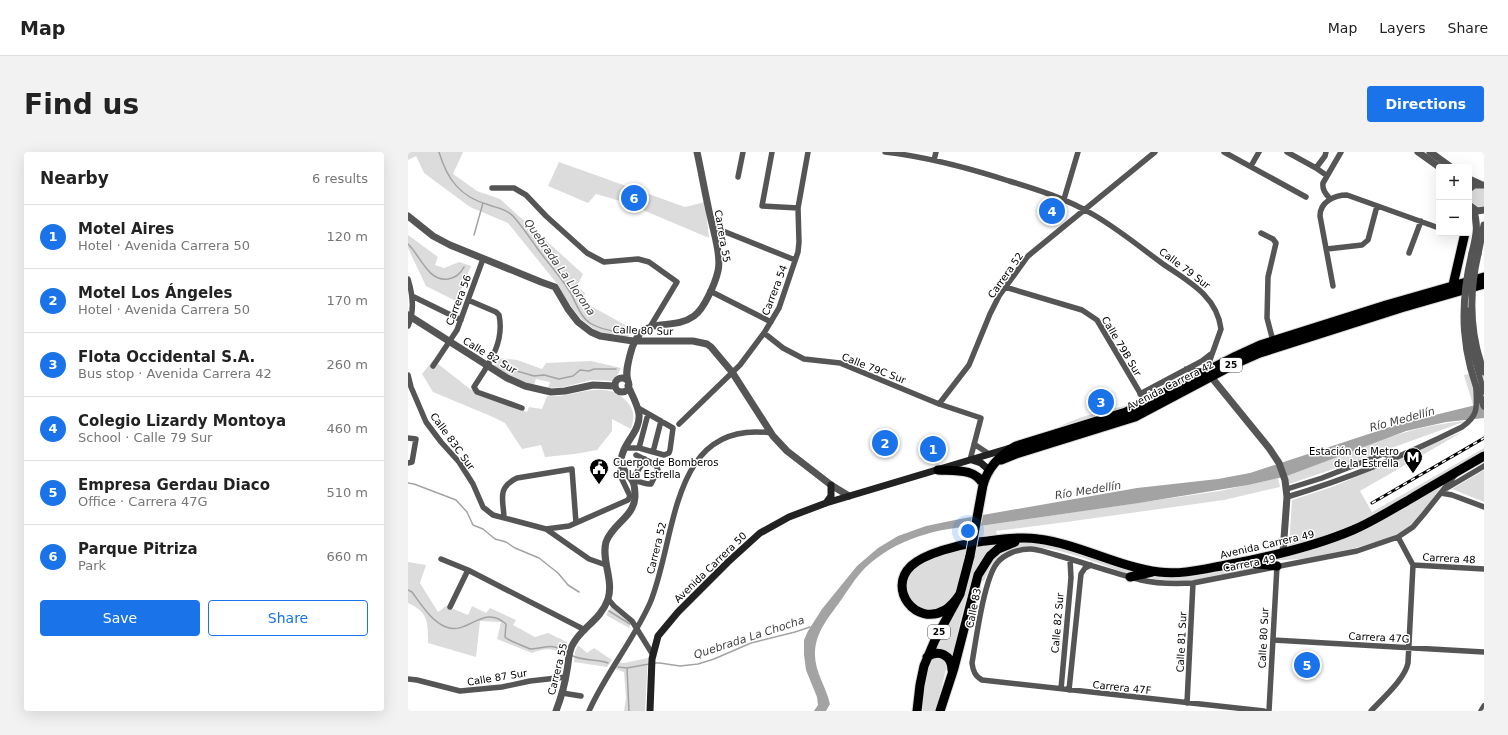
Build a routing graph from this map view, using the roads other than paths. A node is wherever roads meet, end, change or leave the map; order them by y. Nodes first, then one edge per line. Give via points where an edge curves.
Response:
1 (697, 152) edge
2 (743, 152) edge
3 (772, 152) edge
4 (808, 152) edge
5 (885, 152) edge
6 (936, 152) edge
7 (1078, 152) edge
8 (1155, 152) edge
9 (1224, 152) edge
10 (1259, 152) edge
11 (1287, 152) edge
12 (1326, 152) edge
13 (1341, 152) edge
14 (1418, 152) edge
15 (1430, 152) edge
16 (934, 160) junction
17 (1447, 164) edge
18 (1436, 165) edge
19 (1251, 166) junction
20 (1316, 168) junction
21 (1326, 175) junction
22 (738, 177) dead end
23 (1472, 180) edge
24 (1483, 184) edge
25 (1472, 187) edge
26 (492, 188) dead end
27 (1306, 197) dead end
28 (1064, 199) junction
29 (1330, 199) junction
30 (1377, 206) junction
31 (798, 208) junction
32 (1472, 208) edge
33 (1472, 209) edge
34 (1085, 210) junction
35 (1484, 210) edge
36 (408, 216) edge
37 (1421, 221) junction
38 (1484, 225) edge
39 (713, 227) junction
40 (1436, 227) edge
41 (1262, 233) dead end
42 (1464, 236) edge
43 (1327, 249) junction
44 (1409, 253) dead end
45 (1475, 253) junction
46 (483, 259) junction
47 (795, 260) junction
48 (1483, 278) edge
49 (408, 279) edge
50 (1333, 286) dead end
51 (1453, 286) junction
52 (1005, 287) junction
53 (1468, 289) junction
54 (710, 291) junction
55 (412, 296) junction
56 (468, 300) junction
57 (410, 317) edge
58 (461, 320) junction
59 (771, 322) junction
60 (408, 326) edge
61 (650, 327) junction
62 (764, 333) junction
63 (633, 341) junction
64 (1273, 341) junction
65 (449, 342) junction
66 (1212, 352) junction
67 (433, 366) dead end
68 (488, 366) junction
69 (1186, 369) junction
70 (626, 370) junction
71 (732, 372) junction
72 (1484, 372) edge
73 (1209, 374) junction
74 (408, 375) edge
75 (617, 382) junction
76 (628, 384) junction
77 (1475, 384) junction
78 (410, 385) edge
79 (1181, 388) junction
80 (621, 391) junction
81 (1484, 392) edge
82 (1143, 398) junction
83 (634, 400) junction
84 (939, 404) junction
85 (1484, 406) edge
86 (522, 408) dead end
87 (638, 408) junction
88 (648, 414) junction
89 (661, 422) junction
90 (679, 424) dead end
91 (771, 433) junction
92 (408, 438) edge
93 (974, 444) junction
94 (1016, 446) junction
95 (625, 448) junction
96 (639, 448) junction
97 (653, 452) junction
98 (990, 454) junction
99 (636, 455) dead end
100 (1484, 456) edge
101 (645, 459) junction
102 (1390, 459) junction
103 (970, 460) junction
104 (410, 462) edge
105 (622, 466) junction
106 (1484, 466) edge
107 (938, 470) junction
108 (989, 470) junction
109 (1458, 471) junction
110 (632, 481) junction
111 (1303, 484) junction
112 (831, 485) junction
113 (983, 485) junction
114 (1287, 489) junction
115 (1305, 492) junction
116 (1441, 493) junction
117 (849, 496) junction
118 (1287, 497) junction
119 (826, 503) junction
120 (1484, 507) edge
121 (504, 517) junction
122 (576, 523) junction
123 (546, 529) junction
124 (1398, 537) junction
125 (1038, 539) junction
126 (1015, 552) joint
127 (1283, 552) junction
128 (440, 559) dead end
129 (1070, 559) junction
130 (1242, 562) junction
131 (606, 565) junction
132 (1091, 565) junction
133 (1413, 565) junction
134 (1277, 566) junction
135 (1484, 569) edge
136 (468, 570) junction
137 (1153, 572) junction
138 (1130, 577) junction
139 (1193, 583) junction
140 (960, 594) junction
141 (608, 599) junction
142 (450, 607) dead end
143 (637, 629) junction
144 (585, 630) junction
145 (1273, 640) junction
146 (1409, 647) junction
147 (1484, 652) edge
148 (653, 657) junction
149 (927, 657) junction
150 (952, 674) junction
151 (566, 677) junction
152 (979, 678) joint
153 (408, 679) edge
154 (1061, 689) junction
155 (1069, 690) junction
156 (562, 693) junction
157 (581, 696) dead end
158 (1187, 703) junction
159 (1484, 706) edge
160 (556, 711) edge
161 (589, 711) edge
162 (650, 711) edge
163 (917, 711) edge
164 (940, 711) edge
165 (1267, 711) edge
166 (1371, 711) edge
167 (1481, 711) edge

1 - 39 street, Carrera 55
2 - 22 street
3 - 31 street via 762,206
4 - 31 street, Carrera 54
5 - 16 street, Calle 79 Sur
6 - 16 street
7 - 28 street
8 - 34 street, Carrera 52
9 - 19 street
10 - 19 street
11 - 20 street
12 - 20 street
13 - 21 street
14 - 18 street
15 - 17 street
16 - 28 street, Calle 79 Sur via 965,167
19 - 27 street
20 - 21 street
21 - 29 street via 1322,187
23 - 24 street
24 - 25 street
26 - 61 street via 514,188 526,195 587,253 604,262 638,259 649,262 677,282
28 - 34 street, Calle 79 Sur
29 - 30 street via 1347,195
29 - 43 street via 1320,210
30 - 37 street
30 - 43 street via 1366,243
31 - 47 street, Carrera 54 via 799,242
32 - 35 street
33 - 45 street via 1478,227
34 - 52 street, Carrera 52 via 1037,247
34 - 66 street, Calle 79 Sur via 1194,285 1209,299 1216,310 1221,329
36 - 46 street, Calle 80 Sur via 433,236
37 - 40 street
37 - 44 street
38 - 45 street
39 - 47 street
39 - 54 street, Carrera 55 via 719,264
41 - 64 street via 1276,243 1268,277 1267,318
42 - 51 highway
43 - 50 street
45 - 72 street, bridge via 1472,318 1478,356
45 - 77 street, bridge via 1465,287 1464,317 1465,346
46 - 56 street, Carrera 56
46 - 63 street, Calle 80 Sur via 555,287 572,316 591,332 608,338
47 - 59 street, Carrera 54 via 779,308
48 - 51 highway, Avenida Carrera 42 / 25
48 - 53 highway, Avenida Carrera 42 / 25
49 - 55 street
51 - 64 highway, Avenida Carrera 42 / 25
52 - 82 street, Calle 79B Sur via 1082,310 1097,320
52 - 84 street, Carrera 52 via 990,314 969,364
53 - 73 highway, Avenida Carrera 42 / 25 via 1270,349
53 - 81 street via 1469,337
54 - 59 street
54 - 61 street, Carrera 55 via 702,308 693,317
55 - 57 street
55 - 58 street
56 - 58 street, Carrera 56
56 - 68 street via 499,315 497,348
57 - 60 street
57 - 65 street, Calle 82 Sur
58 - 65 street, Carrera 56
59 - 62 street, Carrera 54
61 - 63 street, Carrera 55
62 - 71 street, Carrera 54
62 - 84 street, Calle 79C Sur via 783,348 804,359 840,362
63 - 70 street
63 - 71 street, Calle 80 Sur via 699,342 711,347
64 - 73 highway, Avenida Carrera 42 / 25 via 1249,350
65 - 67 street, Carrera 56
65 - 68 street, Calle 82 Sur
66 - 69 street via 1205,359
66 - 73 street, Calle 79 Sur
68 - 75 street, Calle 82 Sur via 513,381 550,392
68 - 86 street via 474,387 477,392
69 - 73 street
69 - 82 street
70 - 75 street
70 - 76 street
71 - 90 street, Carrera 54
71 - 91 street, Calle 80 Sur
73 - 79 highway, Avenida Carrera 42 / 25
73 - 114 street via 1274,455
74 - 78 street, Calle 83C Sur
75 - 76 street via 624,378
75 - 80 street via 617,390
76 - 80 street via 626,390
76 - 83 street
77 - 85 street, bridge
77 - 102 street, bridge via 1477,408 1472,420 1462,427
78 - 121 street, Calle 83C Sur via 426,422 459,462 483,507 493,515
79 - 82 highway, Avenida Carrera 42 / 25 via 1154,398
79 - 82 highway via 1160,389
79 - 108 highway, Avenida Carrera 42 / 25 via 1134,417 1016,454
80 - 83 street
82 - 94 highway, Avenida Carrera 42 / 25 via 1117,416
83 - 87 street
84 - 93 street, Calle 79C Sur via 981,418
87 - 88 street
87 - 95 street via 638,424
88 - 89 street
88 - 96 street
89 - 97 street
89 - 97 street via 673,428 670,450 664,455
91 - 112 street, Calle 80 Sur via 787,451 811,467
91 - 143 street, Carrera 52 via 752,431 726,438 711,445 694,464 676,505 653,595
92 - 104 street via 416,439
93 - 98 street
93 - 103 street
94 - 98 main road, Avenida Carrera 50
94 - 108 highway, Avenida Carrera 42 / 25 via 1002,455
95 - 96 street
95 - 105 street
96 - 97 street
98 - 103 main road, Avenida Carrera 50
99 - 101 street
100 - 109 highway, Avenida Carrera 49 / 25
101 - 110 street
101 - 110 street via 658,468 654,481 651,484
102 - 111 street via 1388,455 1383,454
102 - 115 street
103 - 107 main road, Avenida Carrera 50
103 - 108 main road via 981,463
105 - 110 street
105 - 122 street via 619,472 629,499
106 - 116 street
107 - 113 highway via 970,473 979,478
107 - 117 main road, Avenida Carrera 50
108 - 113 highway, 25
109 - 116 street, Carrera 49
109 - 127 highway, Avenida Carrera 49 / 25 via 1376,519 1325,541
110 - 131 street, Carrera 55 via 634,505 608,536 605,547
111 - 114 street
111 - 115 street
112 - 117 street, Calle 80 Sur
112 - 119 main road via 831,496
113 - 140 highway, 25, bridge
114 - 118 street
115 - 118 street
116 - 120 street
116 - 124 street, Carrera 49 via 1413,527
117 - 119 main road, Avenida Carrera 50
118 - 127 street
119 - 148 main road, Avenida Carrera 50 via 774,524 738,552 662,631 656,641
121 - 122 street via 504,486 517,478 572,469
121 - 123 street, Calle 83C Sur
122 - 123 street
123 - 131 street, Calle 83C Sur via 589,559
124 - 133 street
124 - 134 street, Carrera 49 via 1357,551
125 - 137 highway, Avenida Carrera 49 / 25
125 - 140 highway via 978,542 945,550 916,562 903,580 907,602 922,614 946,610
125 - 150 highway, 25 via 1019,540 998,549 980,569
126 - 129 street, Carrera 49 via 1029,549
126 - 152 street, Calle 83 via 996,563 989,578 972,663
127 - 130 highway, Avenida Carrera 49 / 25
128 - 136 street
129 - 132 street, Carrera 49
129 - 154 street, Calle 82 Sur via 1071,578
130 - 134 highway
130 - 137 highway, Avenida Carrera 49 / 25 via 1179,573
131 - 141 street, Carrera 55
132 - 138 street, Carrera 49
132 - 155 street, Calle 82 Sur via 1081,574
133 - 135 street, Carrera 48
133 - 146 street
134 - 139 street, Carrera 49
134 - 145 street, Calle 80 Sur
136 - 142 street
136 - 144 street
137 - 138 highway
138 - 139 street, Carrera 49 via 1162,584
139 - 158 street, Calle 81 Sur
140 - 149 highway, 25
141 - 143 street
141 - 144 street, Carrera 55 via 599,616
143 - 148 street
143 - 161 street, Carrera 52
144 - 151 street, Carrera 55 via 575,640 571,649
145 - 146 street, Carrera 47G
145 - 165 street, Calle 80 Sur
146 - 147 street, Carrera 47G
146 - 166 street via 1405,673
148 - 162 main road, Avenida Carrera 50
149 - 150 highway via 936,653 946,656 952,664
149 - 163 highway, 25
150 - 164 highway, 25
151 - 153 street, Calle 87 Sur via 460,691
151 - 156 street, Carrera 55
152 - 154 street, Carrera 47F via 986,681
154 - 155 street, Carrera 47F
155 - 158 street, Carrera 47F
156 - 157 street
156 - 160 street, Carrera 55
158 - 165 street, Carrera 47F
159 - 167 street

